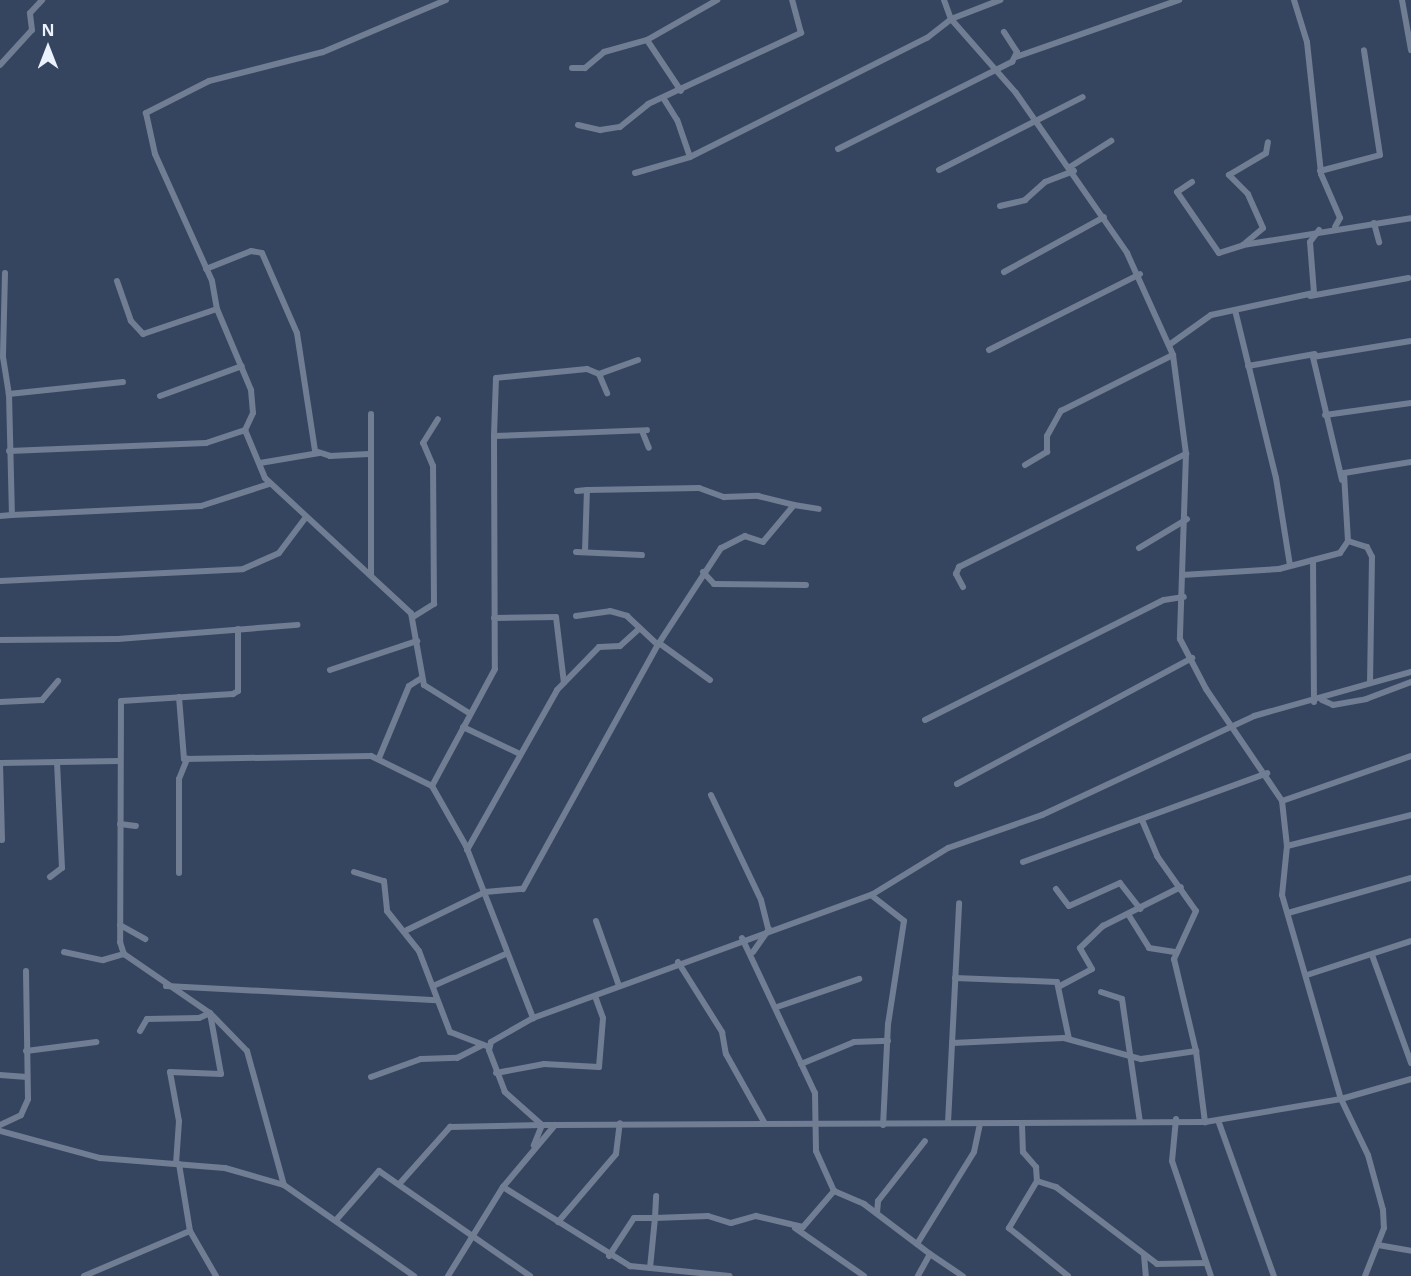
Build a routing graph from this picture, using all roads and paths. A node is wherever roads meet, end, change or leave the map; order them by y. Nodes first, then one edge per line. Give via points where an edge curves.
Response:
1 (42, 0) edge
2 (446, 0) edge
3 (717, 0) edge
4 (792, 0) edge
5 (944, 0) edge
6 (1000, 0) edge
7 (1179, 0) edge
8 (1294, 0) edge
9 (1402, 0) edge
10 (951, 19) junction
11 (1004, 32) dead end
12 (647, 40) junction
13 (1364, 50) dead end
14 (1411, 50) edge
15 (1016, 57) junction
16 (0, 64) edge
17 (572, 68) dead end
18 (992, 71) junction
19 (681, 91) junction
20 (1083, 97) dead end
21 (663, 98) junction
22 (1034, 119) junction
23 (578, 125) dead end
24 (1111, 141) dead end
25 (1268, 142) dead end
26 (838, 149) dead end
27 (690, 157) junction
28 (1072, 169) junction
29 (939, 170) dead end
30 (1320, 171) junction
31 (635, 173) dead end
32 (1192, 182) dead end
33 (1000, 206) dead end
34 (1104, 217) junction
35 (1411, 218) edge
36 (1374, 223) junction
37 (1335, 227) junction
38 (1319, 230) junction
39 (1379, 242) dead end
40 (1243, 245) junction
41 (207, 269) junction
42 (1004, 272) dead end
43 (5, 273) dead end
44 (1140, 274) junction
45 (1408, 278) dead end
46 (117, 282) dead end
47 (1310, 296) junction
48 (217, 309) junction
49 (1235, 310) junction
50 (1411, 341) edge
51 (1169, 345) junction
52 (989, 350) dead end
53 (1316, 354) junction
54 (1173, 355) junction
55 (638, 360) dead end
56 (242, 366) junction
57 (1248, 366) junction
58 (599, 374) junction
59 (123, 382) dead end
60 (607, 393) dead end
61 (9, 394) junction
62 (160, 396) dead end
63 (1411, 403) edge
64 (371, 414) dead end
65 (1325, 415) junction
66 (438, 419) dead end
67 (245, 430) junction
68 (494, 436) junction
69 (649, 448) dead end
70 (9, 451) junction
71 (319, 453) junction
72 (369, 454) junction
73 (1186, 454) junction
74 (1411, 462) edge
75 (260, 463) junction
76 (1024, 465) dead end
77 (1343, 483) junction
78 (269, 484) junction
79 (587, 490) junction
80 (577, 491) dead end
81 (794, 505) junction
82 (819, 509) dead end
83 (12, 515) junction
84 (0, 516) edge
85 (306, 517) junction
86 (1187, 519) junction
87 (1348, 541) junction
88 (1139, 548) dead end
89 (576, 552) dead end
90 (585, 552) junction
91 (642, 555) dead end
92 (1312, 560) junction
93 (1290, 565) junction
94 (703, 572) junction
95 (371, 575) junction
96 (1182, 575) junction
97 (0, 581) edge
98 (806, 585) dead end
99 (963, 587) dead end
100 (1184, 597) junction
101 (576, 616) dead end
102 (413, 617) junction
103 (494, 618) junction
104 (297, 625) dead end
105 (238, 629) junction
106 (639, 629) junction
107 (0, 640) edge
108 (417, 641) junction
109 (658, 644) junction
110 (1192, 658) junction
111 (330, 670) dead end
112 (1411, 672) edge
113 (422, 678) junction
114 (710, 680) dead end
115 (1373, 680) junction
116 (58, 681) dead end
117 (1411, 682) edge
118 (564, 683) junction
119 (179, 697) junction
120 (1322, 700) junction
121 (0, 702) edge
122 (1314, 702) junction
123 (469, 713) junction
124 (925, 720) dead end
125 (1235, 726) junction
126 (463, 727) junction
127 (520, 754) junction
128 (1411, 756) edge
129 (379, 758) junction
130 (187, 759) junction
131 (119, 761) junction
132 (0, 763) edge
133 (57, 763) junction
134 (1267, 773) junction
135 (957, 784) dead end
136 (432, 786) junction
137 (711, 795) dead end
138 (1282, 801) junction
139 (1411, 816) edge
140 (1142, 820) junction
141 (120, 824) junction
142 (136, 826) dead end
143 (2, 840) dead end
144 (1287, 846) junction
145 (467, 850) junction
146 (1023, 862) dead end
147 (354, 872) dead end
148 (180, 873) dead end
149 (51, 877) dead end
150 (1411, 878) edge
151 (1181, 887) junction
152 (1056, 889) dead end
153 (485, 892) junction
154 (871, 894) junction
155 (959, 903) dead end
156 (1140, 909) junction
157 (1288, 913) junction
158 (1128, 914) junction
159 (596, 921) dead end
160 (120, 925) junction
161 (769, 928) junction
162 (407, 930) junction
163 (742, 938) junction
164 (145, 939) dead end
165 (1411, 941) edge
166 (64, 952) dead end
167 (753, 952) junction
168 (1175, 952) junction
169 (124, 954) junction
170 (506, 954) junction
171 (1372, 955) junction
172 (678, 962) junction
173 (26, 972) dead end
174 (1307, 975) junction
175 (955, 978) junction
176 (859, 979) dead end
177 (166, 986) junction
178 (433, 986) junction
179 (619, 986) junction
180 (1060, 986) junction
181 (1101, 992) dead end
182 (595, 996) junction
183 (437, 1000) junction
184 (777, 1008) junction
185 (210, 1013) junction
186 (533, 1018) junction
187 (140, 1031) dead end
188 (1069, 1039) junction
189 (888, 1041) junction
190 (96, 1042) dead end
191 (952, 1043) junction
192 (486, 1046) junction
193 (26, 1051) junction
194 (1196, 1051) junction
195 (1129, 1055) junction
196 (1411, 1063) edge
197 (801, 1064) junction
198 (496, 1073) junction
199 (0, 1075) edge
200 (27, 1077) junction
201 (371, 1077) dead end
202 (1411, 1078) edge
203 (1341, 1099) junction
204 (1176, 1119) junction
205 (1218, 1120) junction
206 (764, 1122) junction
207 (1140, 1122) junction
208 (1205, 1122) junction
209 (620, 1123) junction
210 (948, 1123) junction
211 (980, 1124) junction
212 (0, 1125) edge
213 (542, 1125) junction
214 (555, 1125) junction
215 (819, 1125) junction
216 (883, 1125) junction
217 (1022, 1125) junction
218 (0, 1131) edge
219 (925, 1141) dead end
220 (532, 1149) junction
221 (178, 1164) junction
222 (1037, 1181) junction
223 (401, 1182) junction
224 (284, 1185) junction
225 (503, 1187) junction
226 (834, 1191) junction
227 (656, 1196) dead end
228 (878, 1201) junction
229 (864, 1204) junction
230 (877, 1213) junction
231 (654, 1218) junction
232 (338, 1219) junction
233 (558, 1222) junction
234 (795, 1228) junction
235 (190, 1231) junction
236 (474, 1235) junction
237 (917, 1244) junction
238 (1378, 1245) junction
239 (1411, 1251) edge
240 (930, 1254) junction
241 (1144, 1255) junction
242 (609, 1256) junction
243 (1206, 1263) junction
244 (1157, 1264) junction
245 (650, 1268) junction
246 (1146, 1274) edge
247 (674, 1275) edge
248 (84, 1276) edge
249 (216, 1276) edge
250 (414, 1276) edge
251 (448, 1276) edge
252 (530, 1276) edge
253 (730, 1276) edge
254 (864, 1276) edge
255 (918, 1276) edge
256 (963, 1276) edge
257 (1068, 1276) edge
258 (1211, 1276) edge
259 (1274, 1276) edge
260 (1365, 1276) edge

1 - 16 street via 30,13 32,30
2 - 41 street via 323,52 209,81 146,113 155,154
3 - 12 street
4 - 19 street via 801,33
5 - 10 street
6 - 10 street
7 - 15 street
8 - 30 street via 1307,42
9 - 14 street
10 - 18 street
10 - 27 street via 927,38
11 - 15 street
12 - 17 street via 604,52 585,68
12 - 19 street
13 - 30 street via 1380,155
15 - 18 street
18 - 22 street
18 - 26 street
19 - 21 street
20 - 22 street
21 - 23 street via 620,127 600,130
21 - 27 street via 677,120
22 - 28 street
22 - 29 street
24 - 28 street
25 - 40 street via 1266,153 1229,175 1248,194 1263,228
27 - 31 street
28 - 33 street via 1045,182 1025,200
28 - 34 street
30 - 37 street via 1340,218
32 - 40 street via 1177,192 1219,253
34 - 42 street
34 - 44 street
35 - 36 street
36 - 37 street
36 - 39 street
37 - 38 street
38 - 40 street
38 - 47 street via 1310,242 1316,284
41 - 48 street
41 - 71 street via 251,250 262,253 297,333 311,436
43 - 61 street via 3,357
44 - 51 street
44 - 52 street
45 - 47 street
46 - 48 street via 131,321 143,334
47 - 49 street
48 - 56 street
49 - 51 street via 1211,315
49 - 57 street
50 - 53 street
51 - 54 street
53 - 57 street
53 - 65 street
54 - 73 street
54 - 76 street via 1061,411 1047,436 1047,452
55 - 58 street
56 - 62 street
56 - 67 street via 253,398
57 - 93 street
58 - 60 street
58 - 68 street via 587,369 556,370 496,378
59 - 61 street
61 - 70 street
63 - 65 street
64 - 72 street
65 - 77 street
66 - 102 street via 423,443 433,466 434,604
67 - 70 street via 206,443
67 - 75 street
68 - 69 street via 644,430
68 - 103 street
70 - 83 street
71 - 72 street
71 - 75 street
72 - 95 street
73 - 86 street
73 - 99 street via 959,567 956,574
74 - 77 street via 1344,472
75 - 78 street
77 - 87 street
78 - 83 street via 201,506
78 - 85 street
79 - 80 street
79 - 81 street via 699,488 724,497 758,496
79 - 90 street
81 - 82 street
81 - 94 street via 763,542 745,536 721,548 717,563
83 - 84 street
85 - 95 street
85 - 97 street via 279,553 243,569
86 - 88 street
86 - 96 street
87 - 92 street via 1340,553
87 - 115 street via 1366,547 1372,557
89 - 90 street
90 - 91 street
92 - 93 street
92 - 122 street
93 - 96 street
94 - 98 street via 714,584
94 - 109 street
95 - 102 street
96 - 100 street
100 - 110 street via 1179,634
100 - 124 street via 1164,600
101 - 106 street via 610,611
102 - 108 street
103 - 118 street via 556,617
103 - 123 street via 495,669
104 - 105 street
105 - 107 street
105 - 119 street via 238,691
106 - 109 street
106 - 118 street via 620,646 599,647
108 - 111 street
108 - 113 street
109 - 114 street
109 - 153 street via 523,889
110 - 125 street via 1206,689
110 - 135 street
112 - 115 street
113 - 123 street via 428,689
113 - 129 street via 409,686
115 - 120 street
116 - 121 street via 42,700
117 - 120 street via 1366,699 1334,705
118 - 127 street
119 - 130 street via 181,752
119 - 131 street via 122,699
120 - 122 street
122 - 125 street via 1280,706
123 - 126 street
125 - 134 street
125 - 154 street via 1042,815 948,848
126 - 127 street
126 - 136 street
127 - 145 street
128 - 138 street
129 - 130 street
129 - 136 street
130 - 148 street via 179,779
131 - 133 street
131 - 141 street
132 - 133 street
132 - 143 street
133 - 149 street via 62,868
134 - 138 street
134 - 140 street
136 - 145 street
137 - 161 street via 761,900
138 - 144 street
139 - 144 street
140 - 146 street
140 - 151 street via 1157,856
141 - 142 street
141 - 160 street
144 - 157 street via 1282,895
145 - 153 street
147 - 162 street via 384,881 387,911
150 - 157 street
151 - 156 street
151 - 168 street via 1196,911
152 - 156 street via 1069,906 1120,883
153 - 162 street
153 - 170 street
154 - 161 street
154 - 189 street via 904,921
155 - 175 street
156 - 158 street
157 - 174 street
158 - 168 street via 1149,948
158 - 180 street via 1085,942 1080,948 1092,969
159 - 179 street
160 - 164 street
160 - 169 street
161 - 163 street
161 - 167 street
162 - 178 street
163 - 167 street
163 - 172 street
165 - 171 street
166 - 169 street via 103,960
167 - 184 street
168 - 194 street
169 - 177 street
170 - 178 street
170 - 186 street
171 - 174 street
171 - 196 street
172 - 179 street
172 - 206 street via 722,1032 726,1054
173 - 193 street
174 - 203 street
175 - 180 street via 1050,981
175 - 191 street
176 - 184 street
177 - 183 street
177 - 185 street
178 - 183 street
179 - 182 street
180 - 188 street
181 - 195 street via 1120,996
182 - 186 street
182 - 198 street via 603,1018 599,1067 544,1064
183 - 192 street via 450,1032
184 - 197 street
185 - 187 street via 199,1018 147,1019
185 - 221 street via 221,1074 170,1072 180,1121
185 - 224 street via 248,1051
186 - 192 street
188 - 191 street
188 - 195 street
189 - 197 street via 854,1042
189 - 216 street
190 - 193 street
191 - 210 street
192 - 198 street
192 - 201 street via 457,1058 421,1059
193 - 200 street
194 - 195 street via 1141,1059
194 - 208 street
195 - 207 street
197 - 215 street via 815,1094
198 - 213 street via 510,1098
199 - 200 street
200 - 212 street via 21,1115
202 - 203 street
203 - 205 street
203 - 238 street via 1378,1186 1384,1228
204 - 207 street
204 - 208 street
204 - 243 street via 1172,1161
205 - 208 street
205 - 259 street
206 - 209 street
206 - 215 street
207 - 217 street
209 - 214 street
209 - 233 street via 616,1154
210 - 211 street
210 - 216 street
211 - 217 street
211 - 237 street via 974,1152 948,1202
213 - 214 street
213 - 220 street
213 - 223 street via 450,1127
214 - 220 street
215 - 216 street
215 - 226 street via 816,1151
217 - 222 street via 1023,1152 1036,1167
218 - 221 street via 100,1158
219 - 228 street
220 - 225 street
221 - 224 street via 241,1172
221 - 235 street via 178,1183
222 - 241 street via 1056,1188
222 - 257 street via 1009,1228
223 - 232 street via 376,1171
223 - 236 street
224 - 232 street
225 - 233 street
225 - 236 street
226 - 229 street
226 - 234 street via 803,1227
227 - 231 street
228 - 229 street
228 - 230 street
229 - 230 street
230 - 237 street
231 - 234 street via 708,1216 731,1223 766,1217
231 - 242 street via 634,1218
231 - 245 street
232 - 250 street
233 - 242 street
234 - 254 street
235 - 248 street
235 - 249 street
236 - 251 street
236 - 252 street
237 - 240 street
238 - 239 street
238 - 260 street
240 - 255 street
240 - 256 street
241 - 244 street
241 - 246 street
242 - 245 street
243 - 244 street
243 - 258 street
244 - 246 street
245 - 247 street
247 - 253 street

